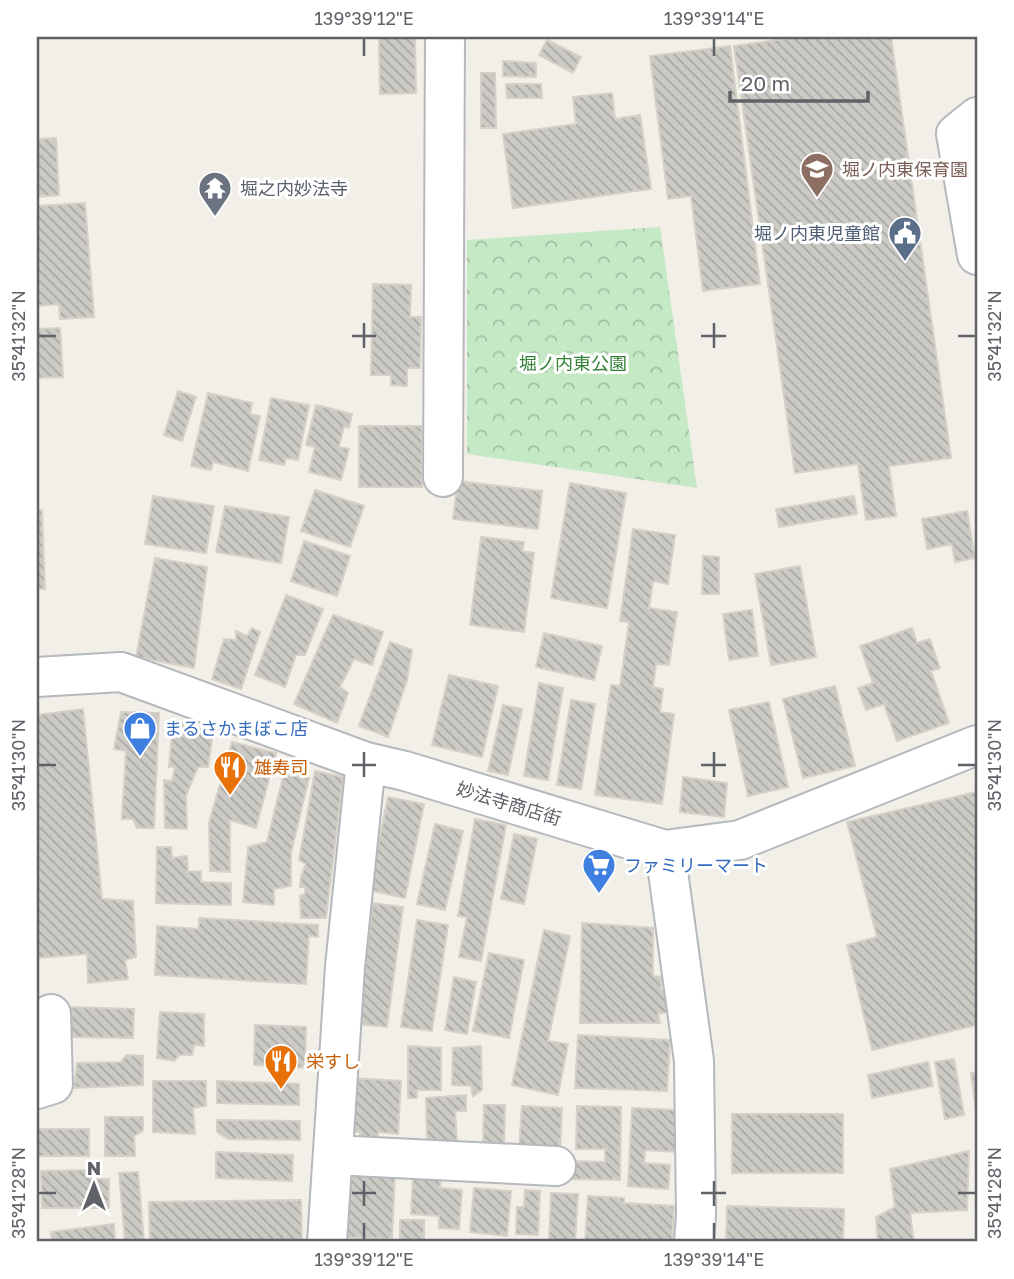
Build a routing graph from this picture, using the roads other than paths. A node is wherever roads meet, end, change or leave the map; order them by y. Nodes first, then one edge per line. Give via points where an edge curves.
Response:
1 (445, 37) edge
2 (977, 117) edge
3 (977, 255) edge
4 (443, 477) dead end
5 (37, 677) edge
6 (977, 745) edge
7 (366, 762) junction
8 (665, 850) junction
9 (51, 1014) dead end
10 (37, 1089) edge
11 (333, 1155) junction
12 (556, 1166) dead end
13 (327, 1242) edge
14 (694, 1242) edge

1 - 4 street
2 - 3 street via 956,134
5 - 7 street, 妙法寺商店街 via 121,672
6 - 8 street, 妙法寺商店街 via 740,840
7 - 8 street, 妙法寺商店街
7 - 11 street via 345,967
8 - 14 street via 694,1061
9 - 10 street via 53,1084
11 - 12 street
11 - 13 street

